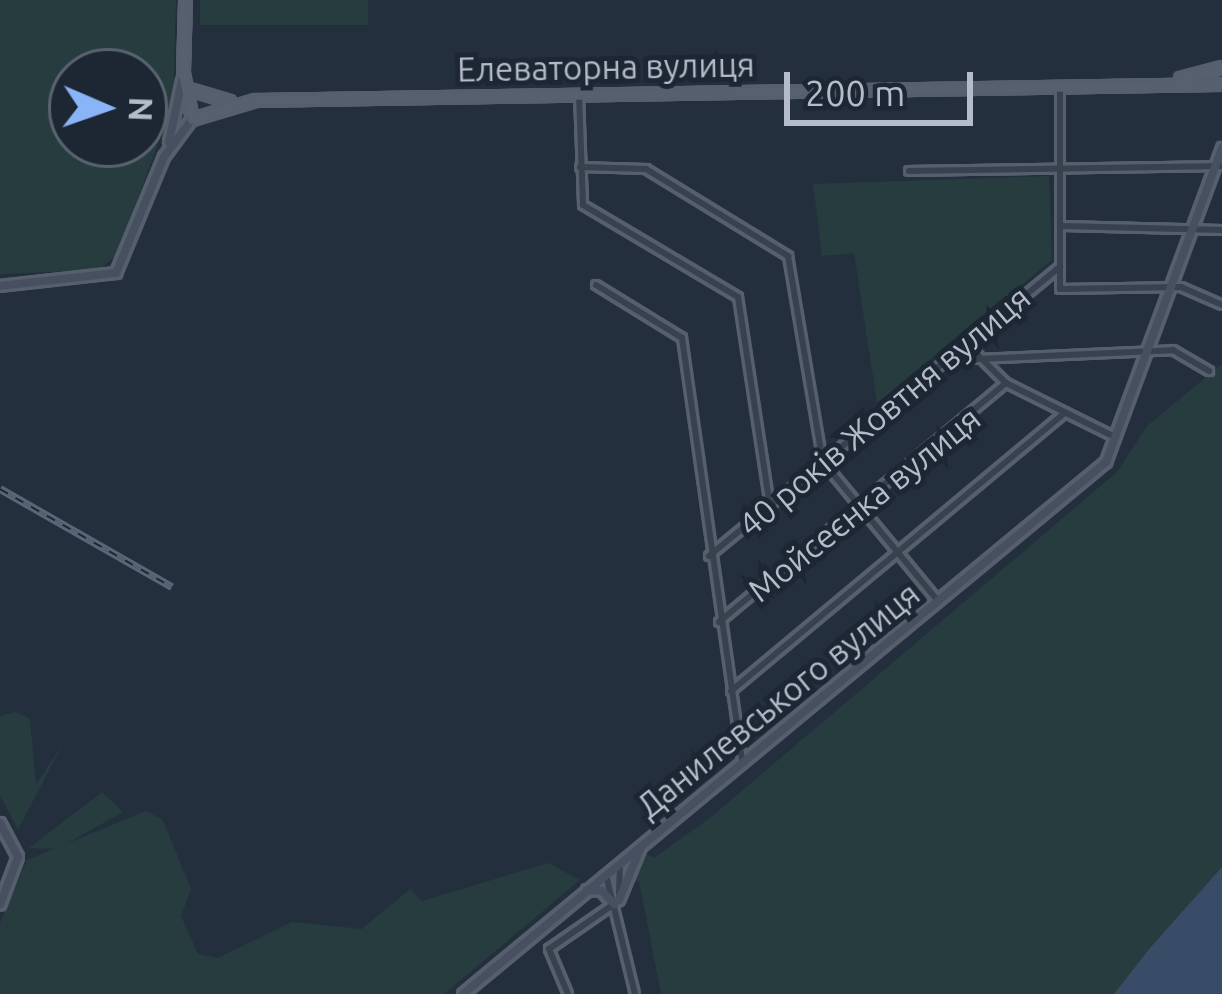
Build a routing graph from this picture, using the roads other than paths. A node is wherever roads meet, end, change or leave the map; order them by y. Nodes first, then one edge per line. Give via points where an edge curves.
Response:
1 (185, 0) edge
2 (1222, 67) edge
3 (183, 73) junction
4 (1169, 80) junction
5 (1060, 83) junction
6 (1222, 84) edge
7 (579, 95) junction
8 (238, 101) junction
9 (192, 119) junction
10 (168, 139) edge
11 (168, 152) edge
12 (1222, 152) edge
13 (1219, 166) edge
14 (580, 167) junction
15 (159, 168) edge
16 (1061, 170) junction
17 (909, 171) dead end
18 (1062, 226) junction
19 (1195, 227) junction
20 (1222, 230) edge
21 (1060, 267) junction
22 (596, 285) dead end
23 (0, 286) edge
24 (1173, 287) junction
25 (1222, 305) edge
26 (965, 343) junction
27 (1150, 350) junction
28 (978, 359) junction
29 (1209, 371) dead end
30 (1006, 383) junction
31 (1065, 413) junction
32 (1118, 439) junction
33 (823, 462) junction
34 (770, 507) junction
35 (860, 511) junction
36 (896, 553) junction
37 (709, 556) junction
38 (937, 600) junction
39 (719, 622) junction
40 (730, 691) junction
41 (742, 760) junction
42 (0, 823) edge
43 (647, 838) junction
44 (620, 861) junction
45 (605, 873) junction
46 (580, 892) junction
47 (616, 902) junction
48 (0, 905) edge
49 (463, 994) edge
50 (568, 994) edge
51 (635, 994) edge

1 - 3 main road
2 - 4 main road, Елеваторна вулиця
3 - 8 main road via 197,97
3 - 9 main road
3 - 10 street
4 - 5 main road, Елеваторна вулиця
4 - 6 main road, Елеваторна вулиця
5 - 7 main road, Елеваторна вулиця
5 - 16 street, 40 років Жовтня вулиця
7 - 8 main road, Елеваторна вулиця
7 - 14 street
8 - 9 main road, Елеваторна вулиця
9 - 11 street
12 - 13 street
13 - 16 street
13 - 19 street
14 - 33 street via 646,169 788,256
14 - 34 street via 583,205 738,297
15 - 23 street via 116,274
16 - 17 street
16 - 18 street, 40 років Жовтня вулиця
18 - 19 street
18 - 21 street, 40 років Жовтня вулиця
19 - 20 street
19 - 24 street
21 - 24 street, 40 років Жовтня вулиця via 1060,289
21 - 26 street, 40 років Жовтня вулиця
22 - 37 street via 679,330
24 - 25 street
24 - 27 street
26 - 28 street
26 - 33 street, 40 років Жовтня вулиця
27 - 28 street
27 - 29 street via 1186,354
27 - 32 street
28 - 30 street
30 - 31 street
30 - 35 street, Мойсеєнка вулиця
31 - 32 street
31 - 36 street
32 - 38 street, Данилевського вулиця via 1094,473
33 - 34 street, 40 років Жовтня вулиця
33 - 35 street
34 - 37 street, 40 років Жовтня вулиця
35 - 36 street
35 - 39 street, Мойсеєнка вулиця
36 - 38 street
36 - 40 street
37 - 39 street
38 - 41 street, Данилевського вулиця
39 - 40 street
40 - 41 street
41 - 43 street, Данилевського вулиця
42 - 48 street via 18,857
43 - 44 street, Данилевського вулиця
43 - 47 street
44 - 45 street, Данилевського вулиця
44 - 47 street
45 - 46 street, Данилевського вулиця
45 - 47 street
46 - 47 street via 602,891
46 - 49 street, Данилевського вулиця
47 - 50 street via 549,949
47 - 51 street

